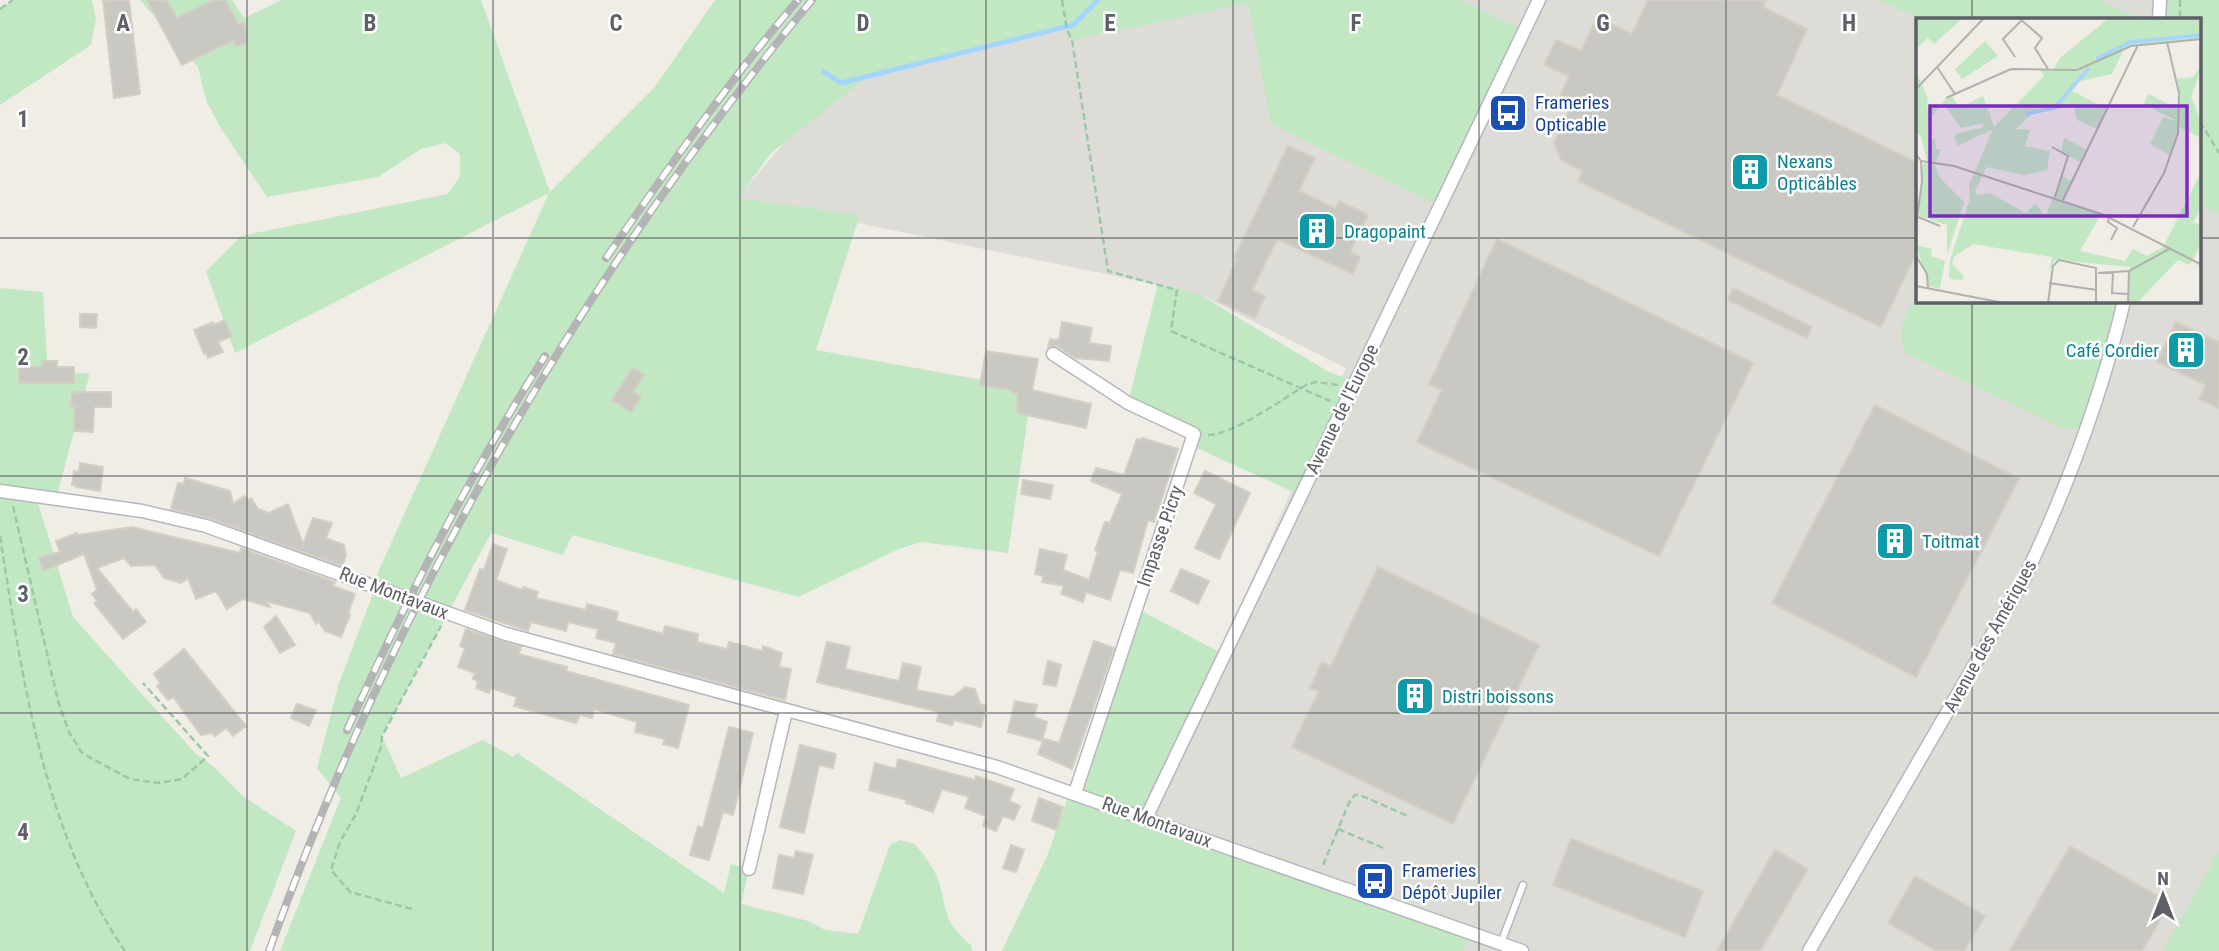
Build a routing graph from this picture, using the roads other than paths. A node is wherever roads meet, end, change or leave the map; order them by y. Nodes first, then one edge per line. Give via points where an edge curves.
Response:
1 (1539, 0) edge
2 (2160, 0) edge
3 (2159, 18) edge
4 (2123, 303) edge
5 (1053, 354) dead end
6 (5, 492) edge
7 (786, 711) junction
8 (1075, 793) junction
9 (1146, 818) junction
10 (749, 869) dead end
11 (1523, 885) dead end
12 (1501, 943) junction
13 (1522, 951) edge
14 (1810, 951) edge

1 - 9 street, Avenue de l'Europe
2 - 3 street
4 - 14 street, Avenue des Amériques via 2091,416 2023,581
5 - 8 street, Impasse Picry via 1128,403 1194,434
6 - 7 street, Rue Montavaux via 206,526 548,647
7 - 8 street, Rue Montavaux via 935,748
7 - 10 street
8 - 9 street, Rue Montavaux
9 - 12 street, Rue Montavaux
11 - 12 lane
12 - 13 street, Rue Montavaux

